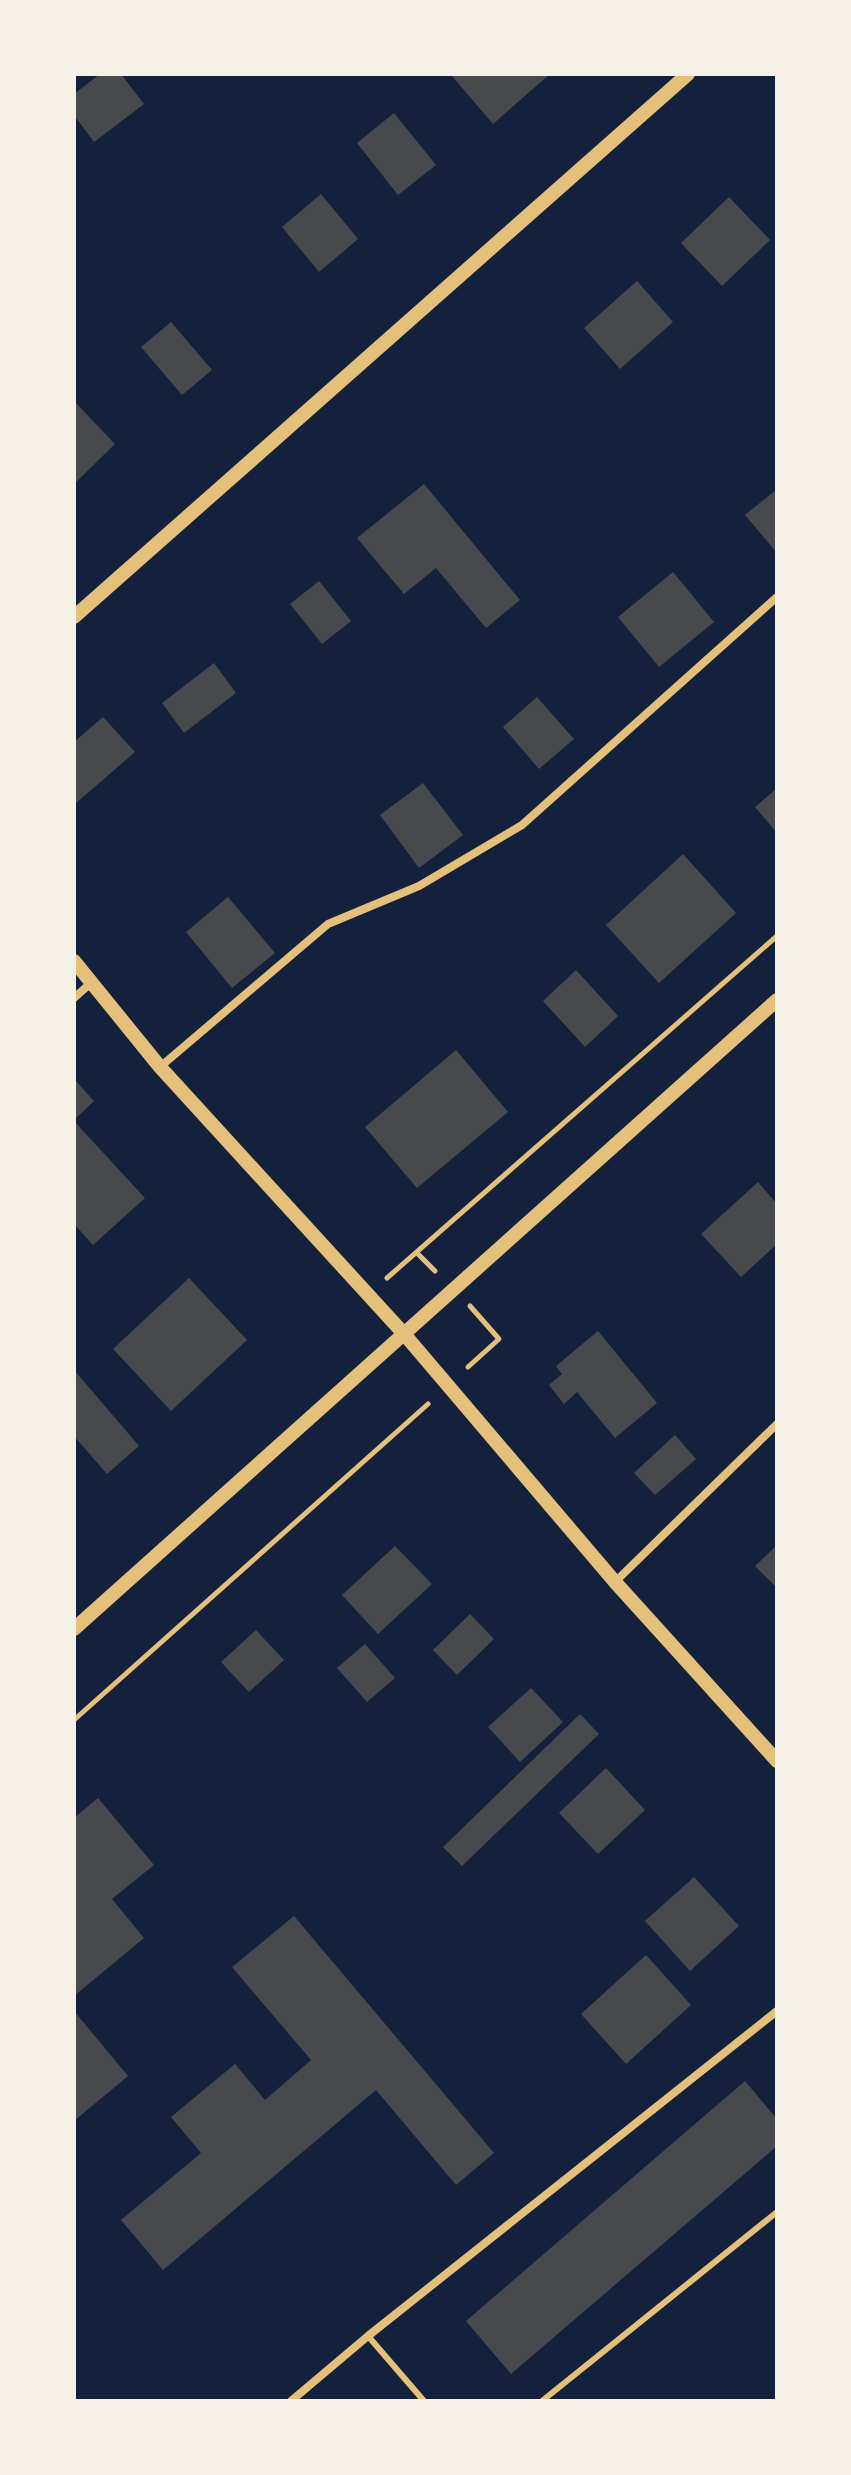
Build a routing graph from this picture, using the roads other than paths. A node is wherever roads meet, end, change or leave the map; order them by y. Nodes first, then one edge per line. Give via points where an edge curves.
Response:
1 (688, 74) edge
2 (777, 597) edge
3 (74, 617) edge
4 (74, 961) edge
5 (92, 982) junction
6 (74, 998) edge
7 (777, 1000) edge
8 (160, 1067) junction
9 (405, 1335) junction
10 (777, 1424) edge
11 (615, 1582) junction
12 (74, 1629) edge
13 (777, 1761) edge
14 (777, 2011) edge
15 (777, 2212) edge
16 (368, 2336) junction
17 (291, 2401) edge
18 (424, 2401) edge
19 (542, 2401) edge

1 - 3 street
2 - 8 street via 522,825 419,886 328,924
4 - 5 street
5 - 6 street
5 - 8 street
7 - 9 street
8 - 9 street
9 - 11 street
9 - 12 street
10 - 11 street
11 - 13 street
14 - 16 street
15 - 19 lane
16 - 17 street
16 - 18 lane

